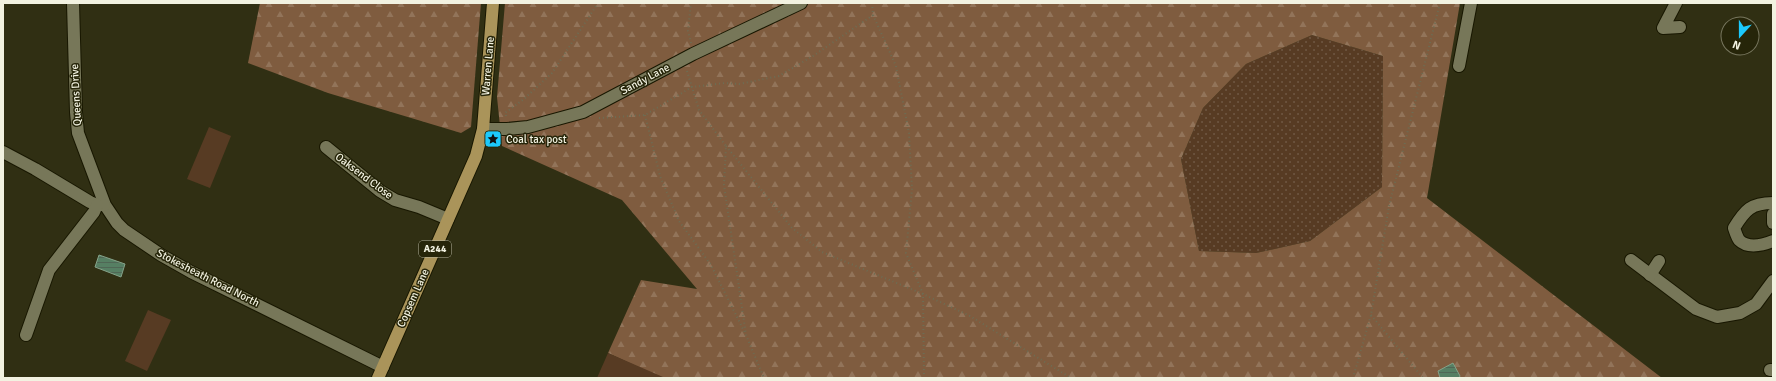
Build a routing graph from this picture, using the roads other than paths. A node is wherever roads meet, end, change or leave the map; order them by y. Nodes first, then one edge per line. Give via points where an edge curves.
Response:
1 (73, 3) edge
2 (494, 3) edge
3 (801, 3) edge
4 (1471, 3) edge
5 (1676, 3) edge
6 (1680, 27) dead end
7 (1459, 66) dead end
8 (483, 129) junction
9 (326, 147) dead end
10 (3, 152) edge
11 (1773, 203) edge
12 (101, 205) junction
13 (1773, 214) edge
14 (448, 219) junction
15 (1773, 223) edge
16 (1773, 241) edge
17 (1631, 260) dead end
18 (1659, 260) dead end
19 (1650, 275) junction
20 (1773, 282) edge
21 (26, 335) dead end
22 (380, 372) edge

1 - 12 street, Queens Drive via 78,133
2 - 8 main road, Warren Lane / A244
3 - 8 street, Sandy Lane via 688,56 583,112 528,127
4 - 7 street
5 - 6 street via 1663,28
8 - 14 main road, Copsem Lane / A244 via 476,156
9 - 14 street, Oaksend Close via 390,197
10 - 12 street, Stokesheath Road North
11 - 16 street via 1758,203 1742,214 1734,228 1739,240 1752,246
12 - 21 street via 49,270
12 - 22 street, Stokesheath Road North via 124,230 162,255
13 - 15 street
14 - 22 main road, Copsem Lane / A244
17 - 19 street
18 - 19 street
19 - 20 street via 1696,309 1717,317 1740,313 1756,304

